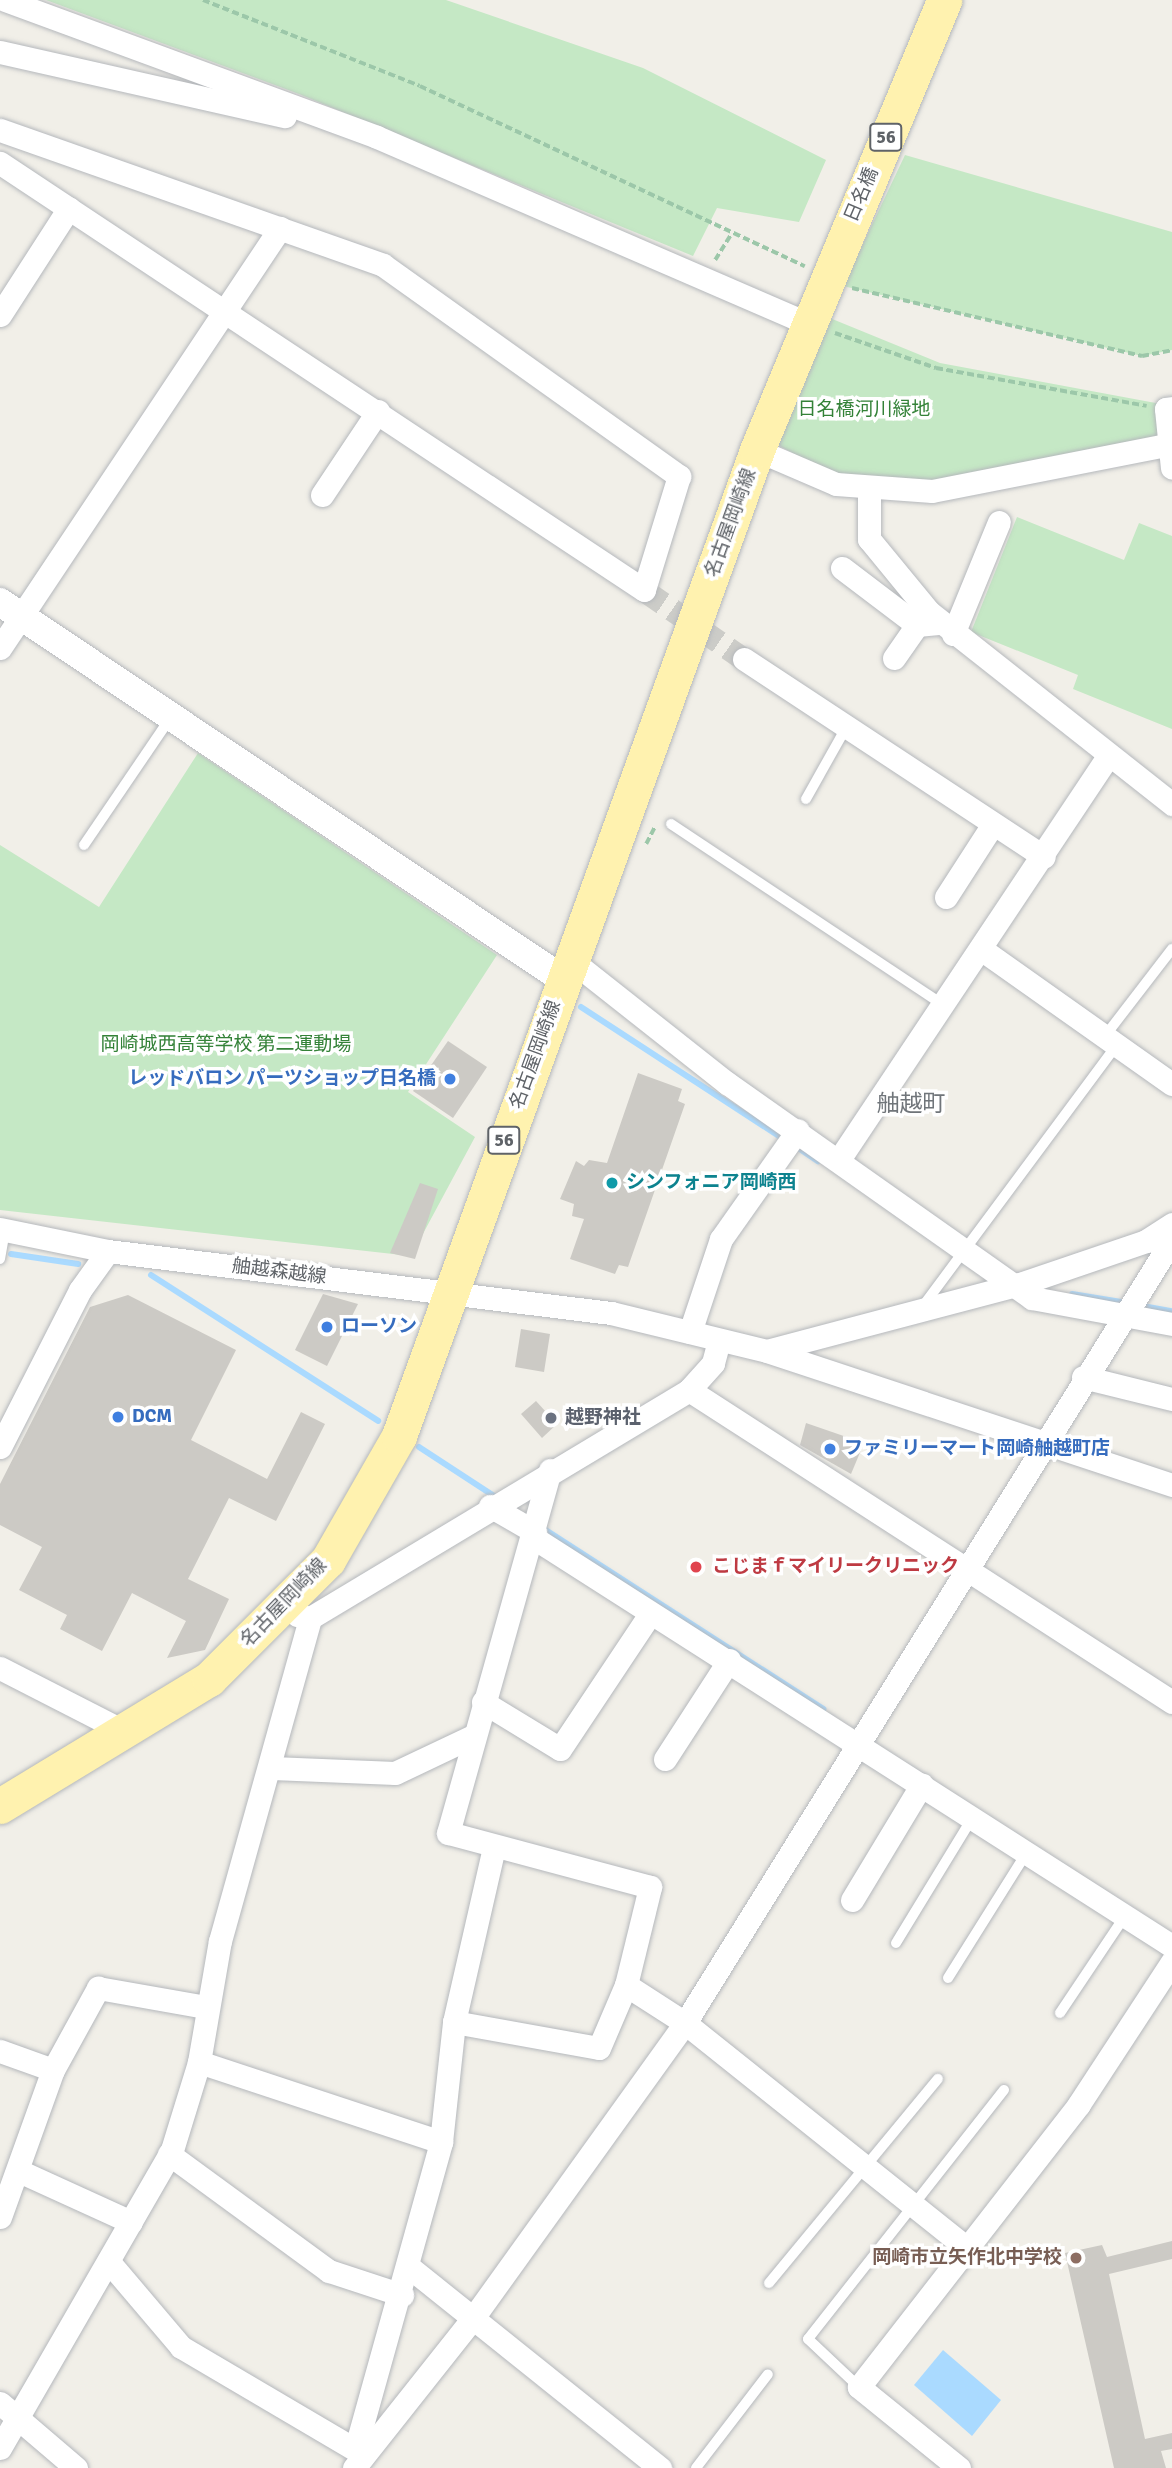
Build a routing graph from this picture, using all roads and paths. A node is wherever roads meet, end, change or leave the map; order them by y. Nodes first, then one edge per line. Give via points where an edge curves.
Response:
1 (5, 0) edge
2 (203, 0) edge
3 (944, 0) edge
4 (0, 52) edge
5 (0, 130) edge
6 (377, 137) junction
7 (0, 163) edge
8 (69, 208) junction
9 (280, 228) junction
10 (731, 234) junction
11 (827, 276) junction
12 (703, 280) junction
13 (225, 309) junction
14 (0, 315) edge
15 (806, 323) junction
16 (1172, 350) edge
17 (1169, 409) edge
18 (378, 411) junction
19 (1169, 444) edge
20 (757, 450) junction
21 (1172, 468) edge
22 (869, 491) junction
23 (322, 495) dead end
24 (999, 522) dead end
25 (842, 568) dead end
26 (11, 609) edge
27 (917, 625) junction
28 (947, 629) junction
29 (0, 649) edge
30 (894, 658) dead end
31 (744, 659) tunnel mouth
32 (171, 718) junction
33 (849, 724) junction
34 (1107, 758) junction
35 (806, 799) dead end
36 (1172, 804) edge
37 (671, 824) dead end
38 (993, 824) junction
39 (84, 845) dead end
40 (1044, 857) junction
41 (946, 897) dead end
42 (981, 949) junction
43 (1172, 949) edge
44 (568, 970) junction
45 (943, 1005) junction
46 (1111, 1040) junction
47 (1172, 1084) edge
48 (798, 1130) junction
49 (840, 1158) junction
50 (1172, 1224) edge
51 (3, 1229) edge
52 (1172, 1240) edge
53 (964, 1244) junction
54 (108, 1251) junction
55 (0, 1259) edge
56 (1020, 1284) junction
57 (450, 1293) junction
58 (919, 1312) junction
59 (1120, 1315) junction
60 (1172, 1324) edge
61 (690, 1332) junction
62 (719, 1341) junction
63 (766, 1351) junction
64 (1083, 1377) junction
65 (689, 1390) junction
66 (1172, 1399) edge
67 (1045, 1441) junction
68 (0, 1447) edge
69 (550, 1470) junction
70 (1172, 1485) edge
71 (497, 1502) junction
72 (536, 1529) junction
73 (963, 1568) junction
74 (650, 1614) junction
75 (295, 1615) junction
76 (729, 1661) junction
77 (0, 1668) edge
78 (484, 1702) junction
79 (1172, 1702) edge
80 (125, 1732) junction
81 (474, 1736) junction
82 (857, 1741) junction
83 (665, 1759) dead end
84 (272, 1768) junction
85 (922, 1784) junction
86 (0, 1806) edge
87 (974, 1817) junction
88 (494, 1847) junction
89 (1027, 1852) junction
90 (852, 1900) dead end
91 (1125, 1916) junction
92 (896, 1943) dead end
93 (1172, 1946) edge
94 (1172, 1962) edge
95 (948, 1978) dead end
96 (626, 1985) junction
97 (206, 2007) junction
98 (1060, 2013) dead end
99 (454, 2022) junction
100 (685, 2022) junction
101 (0, 2051) edge
102 (200, 2062) junction
103 (53, 2070) junction
104 (938, 2079) dead end
105 (1004, 2090) dead end
106 (441, 2142) junction
107 (169, 2154) junction
108 (863, 2164) junction
109 (19, 2171) junction
110 (910, 2203) junction
111 (0, 2217) edge
112 (131, 2222) junction
113 (967, 2248) junction
114 (109, 2262) junction
115 (410, 2267) junction
116 (769, 2283) dead end
117 (401, 2295) junction
118 (473, 2318) junction
119 (768, 2374) dead end
120 (859, 2387) junction
121 (0, 2403) edge
122 (19, 2418) junction
123 (0, 2448) edge
124 (358, 2457) edge
125 (76, 2468) edge
126 (660, 2468) edge
127 (696, 2468) edge
128 (959, 2468) edge

1 - 6 street
2 - 10 path via 420,86
3 - 11 main road, 日名橋 / 56
4 - 6 street
5 - 9 street
6 - 12 street
7 - 8 street
8 - 13 street
8 - 14 street
9 - 13 street
9 - 18 street via 383,265 679,476 644,590
10 - 11 path
10 - 12 path
11 - 15 main road, 名古屋岡崎線 / 56
11 - 16 path via 1142,356
12 - 15 street
13 - 18 street
13 - 26 street
15 - 17 path via 936,368
15 - 20 main road, 名古屋岡崎線 / 56
17 - 19 street
18 - 23 street
19 - 21 street
19 - 22 street via 932,491
20 - 22 street
20 - 44 main road, 名古屋岡崎線 / 56
22 - 28 street via 869,540
24 - 28 street
25 - 27 street
26 - 29 street
26 - 32 street
27 - 28 street
27 - 30 street
28 - 34 street
31 - 33 street
32 - 39 lane
32 - 44 street
33 - 35 lane
33 - 38 street
34 - 36 street
34 - 40 street
37 - 45 lane
38 - 40 street
38 - 41 street
40 - 42 street
42 - 45 street
42 - 46 street
43 - 46 lane
44 - 48 street
44 - 57 main road, 名古屋岡崎線 / 56
45 - 49 street
46 - 47 street
46 - 53 lane
48 - 49 street
48 - 61 street via 721,1239
49 - 53 street
50 - 56 street via 1146,1241
51 - 54 street, 舳越森越線
51 - 55 lane
52 - 59 street
53 - 56 street
53 - 58 lane
54 - 57 street, 舳越森越線
54 - 68 street via 80,1290
56 - 58 street
56 - 59 street via 1032,1298
57 - 61 street, 舳越森越線 via 611,1313
57 - 75 main road, 名古屋岡崎線 / 56 via 399,1436
58 - 63 street
59 - 60 street
59 - 64 street
61 - 62 street, 舳越森越線
62 - 63 street, 舳越森越線
62 - 65 street via 713,1363
63 - 67 street, 舳越森越線
64 - 66 street
64 - 67 street
65 - 69 street
65 - 73 street
67 - 70 street, 舳越森越線
67 - 73 street
69 - 71 street
69 - 72 street
71 - 72 street
71 - 75 street
72 - 74 street
72 - 78 street
73 - 79 street
73 - 82 street
74 - 76 street
74 - 78 street via 559,1749
75 - 80 main road, 名古屋岡崎線 / 56 via 209,1679
75 - 84 street
76 - 82 street
76 - 83 street
77 - 80 street
78 - 81 street
80 - 86 main road, 名古屋岡崎線 / 56
81 - 84 street via 394,1773
81 - 88 street via 448,1833
82 - 85 street
82 - 100 street
84 - 97 street
85 - 87 street
85 - 90 street
87 - 89 street
87 - 92 lane
88 - 96 street via 650,1887
88 - 99 street
89 - 91 street
89 - 95 lane
91 - 93 street
91 - 98 lane
94 - 113 street via 1079,2104
96 - 99 street via 599,2048
96 - 100 street
97 - 102 street
97 - 103 street via 98,1988
99 - 106 street
100 - 108 street
100 - 118 street
101 - 103 street
102 - 106 street
102 - 107 street
103 - 109 street
104 - 108 lane
105 - 110 lane
106 - 115 street
107 - 112 street
107 - 117 street via 329,2271
108 - 110 street
108 - 116 lane
109 - 111 street
109 - 112 street
110 - 113 street
110 - 120 lane via 808,2339
112 - 114 street
113 - 120 street
114 - 122 street
114 - 124 street via 181,2347
115 - 117 street
115 - 118 street
117 - 124 street
118 - 124 street
118 - 126 street
119 - 127 lane
120 - 128 street
121 - 122 street
122 - 123 street
122 - 125 street

